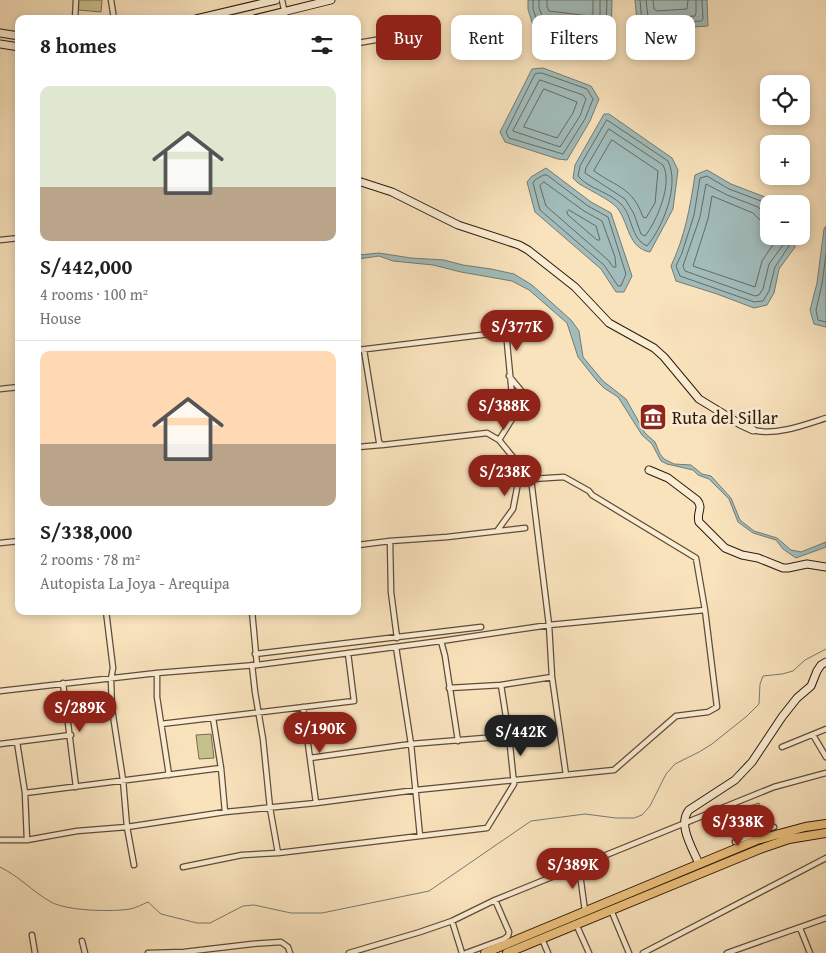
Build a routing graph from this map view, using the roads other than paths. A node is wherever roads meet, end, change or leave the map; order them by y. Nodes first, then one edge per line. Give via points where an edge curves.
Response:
1 (76, 0) edge
2 (111, 0) edge
3 (276, 0) edge
4 (282, 0) edge
5 (332, 0) edge
6 (74, 15) edge
7 (113, 15) edge
8 (213, 15) edge
9 (285, 15) edge
10 (0, 33) edge
11 (15, 35) edge
12 (376, 40) edge
13 (361, 43) edge
14 (0, 44) edge
15 (15, 46) edge
16 (361, 181) edge
17 (15, 238) edge
18 (0, 240) edge
19 (364, 350) joint
20 (509, 376) junction
21 (15, 387) edge
22 (0, 389) edge
23 (514, 416) junction
24 (826, 418) edge
25 (753, 430) joint
26 (499, 440) junction
27 (382, 445) junction
28 (361, 447) edge
29 (521, 467) junction
30 (649, 470) dead end
31 (531, 479) junction
32 (525, 528) dead end
33 (497, 531) junction
34 (390, 540) junction
35 (15, 542) edge
36 (0, 544) edge
37 (361, 545) edge
38 (826, 567) edge
39 (705, 610) junction
40 (106, 615) edge
41 (252, 615) edge
42 (549, 625) junction
43 (481, 627) dead end
44 (397, 638) junction
45 (441, 641) junction
46 (396, 647) junction
47 (348, 652) junction
48 (255, 654) junction
49 (826, 662) edge
50 (254, 665) junction
51 (156, 673) junction
52 (552, 678) junction
53 (111, 679) junction
54 (63, 683) junction
55 (501, 685) junction
56 (450, 688) junction
57 (0, 690) edge
58 (303, 707) junction
59 (258, 713) junction
60 (213, 718) junction
61 (161, 724) junction
62 (826, 729) edge
63 (70, 735) junction
64 (813, 735) junction
65 (509, 736) junction
66 (458, 741) junction
67 (17, 742) junction
68 (0, 744) edge
69 (412, 744) junction
70 (782, 747) dead end
71 (826, 757) edge
72 (310, 758) junction
73 (221, 768) junction
74 (826, 773) edge
75 (170, 775) junction
76 (566, 775) junction
77 (123, 780) junction
78 (514, 781) junction
79 (76, 787) junction
80 (416, 790) junction
81 (25, 793) junction
82 (316, 803) junction
83 (730, 805) junction
84 (270, 808) junction
85 (225, 812) junction
86 (683, 824) junction
87 (826, 824) edge
88 (127, 826) junction
89 (774, 827) dead end
90 (826, 832) edge
91 (420, 836) junction
92 (743, 839) junction
93 (0, 840) edge
94 (28, 840) junction
95 (735, 842) dead end
96 (278, 853) junction
97 (826, 858) edge
98 (699, 864) junction
99 (134, 865) dead end
100 (183, 866) dead end
101 (579, 867) junction
102 (495, 900) junction
103 (611, 910) junction
104 (585, 911) junction
105 (826, 918) edge
106 (452, 921) junction
107 (576, 924) junction
108 (800, 928) junction
109 (32, 935) dead end
110 (542, 939) junction
111 (82, 941) dead end
112 (505, 942) junction
113 (366, 951) edge
114 (35, 953) edge
115 (85, 953) edge
116 (148, 953) edge
117 (290, 953) edge
118 (349, 953) edge
119 (462, 953) edge
120 (466, 953) edge
121 (485, 953) edge
122 (508, 953) edge
123 (548, 953) edge
124 (589, 953) edge
125 (629, 953) edge
126 (643, 953) edge
127 (727, 953) edge
128 (810, 953) edge

1 - 6 street
2 - 7 street
3 - 8 street
4 - 9 street
5 - 9 street
10 - 11 street
12 - 13 street
14 - 15 street
16 - 25 street via 392,192 458,226 528,250 575,288 609,323 664,356 699,399
17 - 18 street
19 - 20 street via 506,332
19 - 27 street via 376,436
20 - 23 street
20 - 23 street via 527,398 527,403
21 - 22 street
23 - 26 street
24 - 25 street via 786,429
26 - 27 street via 487,433
26 - 29 street
27 - 28 street
29 - 31 street
29 - 33 street via 513,509
30 - 38 street via 668,478 700,503 699,522 725,548 784,568 807,564
31 - 39 street via 564,477 696,558
31 - 42 street
32 - 33 street
33 - 34 street
34 - 37 street
34 - 44 street via 391,592
35 - 36 street
39 - 42 street
39 - 76 street via 718,707 708,712 676,716 614,770
40 - 53 street via 113,668
41 - 48 street
42 - 45 street
42 - 52 street
43 - 44 street
44 - 48 street
45 - 46 street
45 - 56 street
46 - 47 street
46 - 69 street
47 - 50 street
47 - 58 street via 354,701
48 - 50 street
49 - 86 street via 752,762 735,780 689,810
50 - 51 street
50 - 59 street
51 - 53 street
51 - 61 street
52 - 55 street
52 - 76 street
53 - 54 street
53 - 77 street via 112,709
54 - 57 street
54 - 63 street
55 - 56 street
55 - 65 street
56 - 66 street
58 - 59 street
58 - 72 street
59 - 60 street
59 - 84 street
60 - 61 street
60 - 73 street
61 - 75 street
62 - 64 street
63 - 67 street
63 - 79 street
64 - 70 street
64 - 71 street
65 - 66 street
65 - 78 street
66 - 69 street
67 - 68 street
67 - 81 street
69 - 72 street
69 - 80 street
72 - 82 street
73 - 75 street
73 - 85 street
74 - 83 street via 774,787
75 - 77 street
76 - 78 street
77 - 79 street
77 - 88 street
78 - 80 street
78 - 91 street via 487,828
79 - 81 street
80 - 82 street
80 - 91 street
81 - 94 street
82 - 84 street
83 - 86 street
83 - 92 street
84 - 85 street
84 - 96 street
85 - 88 street
86 - 98 street
86 - 101 street
87 - 98 main road via 757,840
88 - 94 street
88 - 99 street
89 - 92 street
90 - 103 main road via 760,849
91 - 96 street
92 - 95 street
93 - 94 street
96 - 100 street via 242,855
97 - 126 street
98 - 104 main road
101 - 102 street
101 - 104 street
102 - 106 street
102 - 112 street via 509,932
103 - 107 main road
103 - 125 street
104 - 112 main road
105 - 108 street
106 - 113 street
106 - 119 street
107 - 110 main road
107 - 124 street
108 - 127 street
108 - 128 street
109 - 114 street
110 - 122 main road
110 - 123 street
111 - 115 street
112 - 120 street
112 - 121 main road
113 - 118 street
116 - 117 street via 282,942

